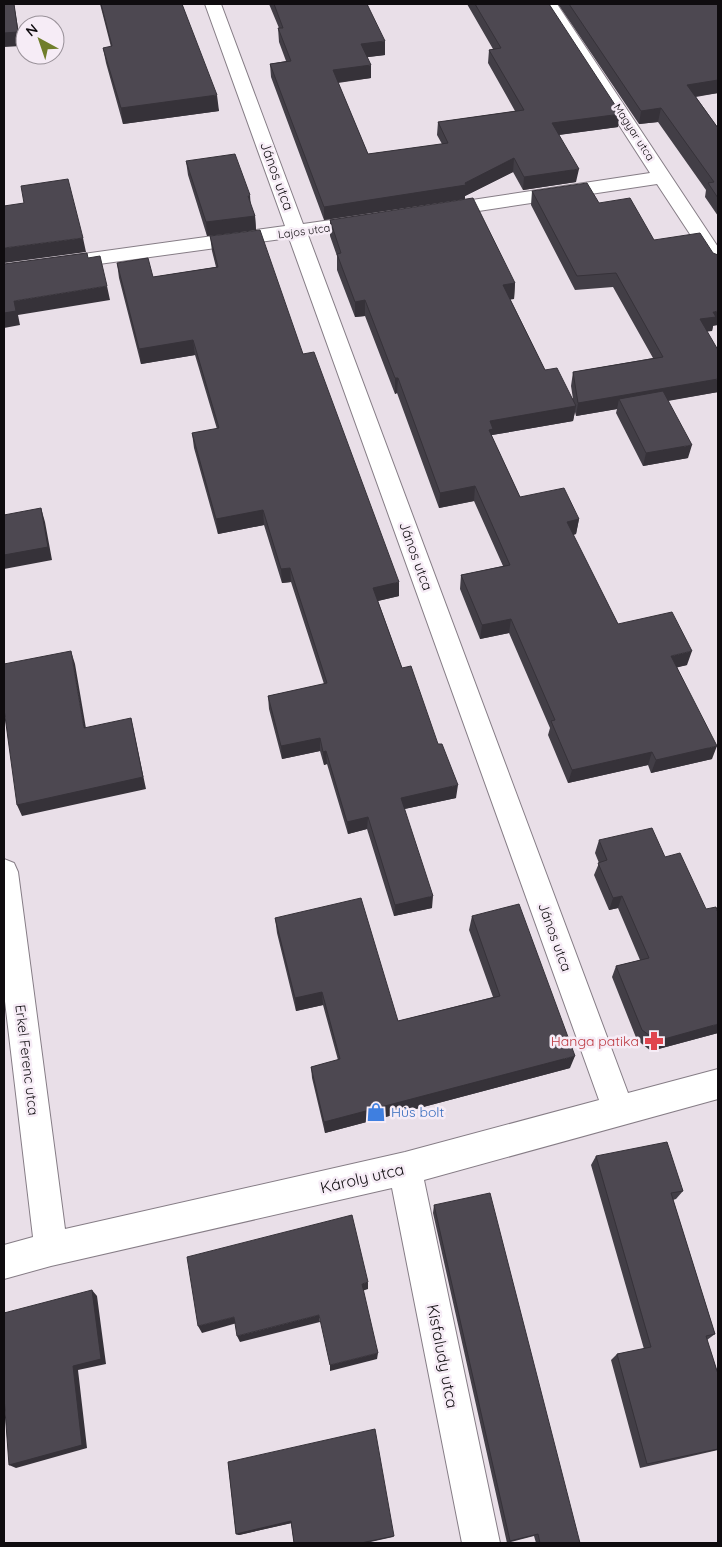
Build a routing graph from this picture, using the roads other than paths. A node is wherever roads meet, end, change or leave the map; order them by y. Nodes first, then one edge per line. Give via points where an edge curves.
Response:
1 (213, 4) edge
2 (549, 4) edge
3 (664, 177) junction
4 (416, 214) edge
5 (386, 218) edge
6 (298, 232) junction
7 (718, 262) edge
8 (4, 271) edge
9 (4, 872) edge
10 (718, 1084) edge
11 (618, 1110) junction
12 (405, 1169) junction
13 (51, 1249) junction
14 (4, 1262) edge
15 (481, 1543) edge

1 - 6 street, János utca
2 - 3 street, Magyar utca
3 - 4 street
3 - 7 street, Magyar utca
5 - 6 street, Lajos utca
6 - 8 street, Lajos utca
6 - 11 street, János utca
9 - 13 street, Erkel Ferenc utca
10 - 11 street, Károly utca
11 - 12 street, Károly utca
12 - 13 street, Károly utca
12 - 15 street, Kisfaludy utca
13 - 14 street, Károly utca

